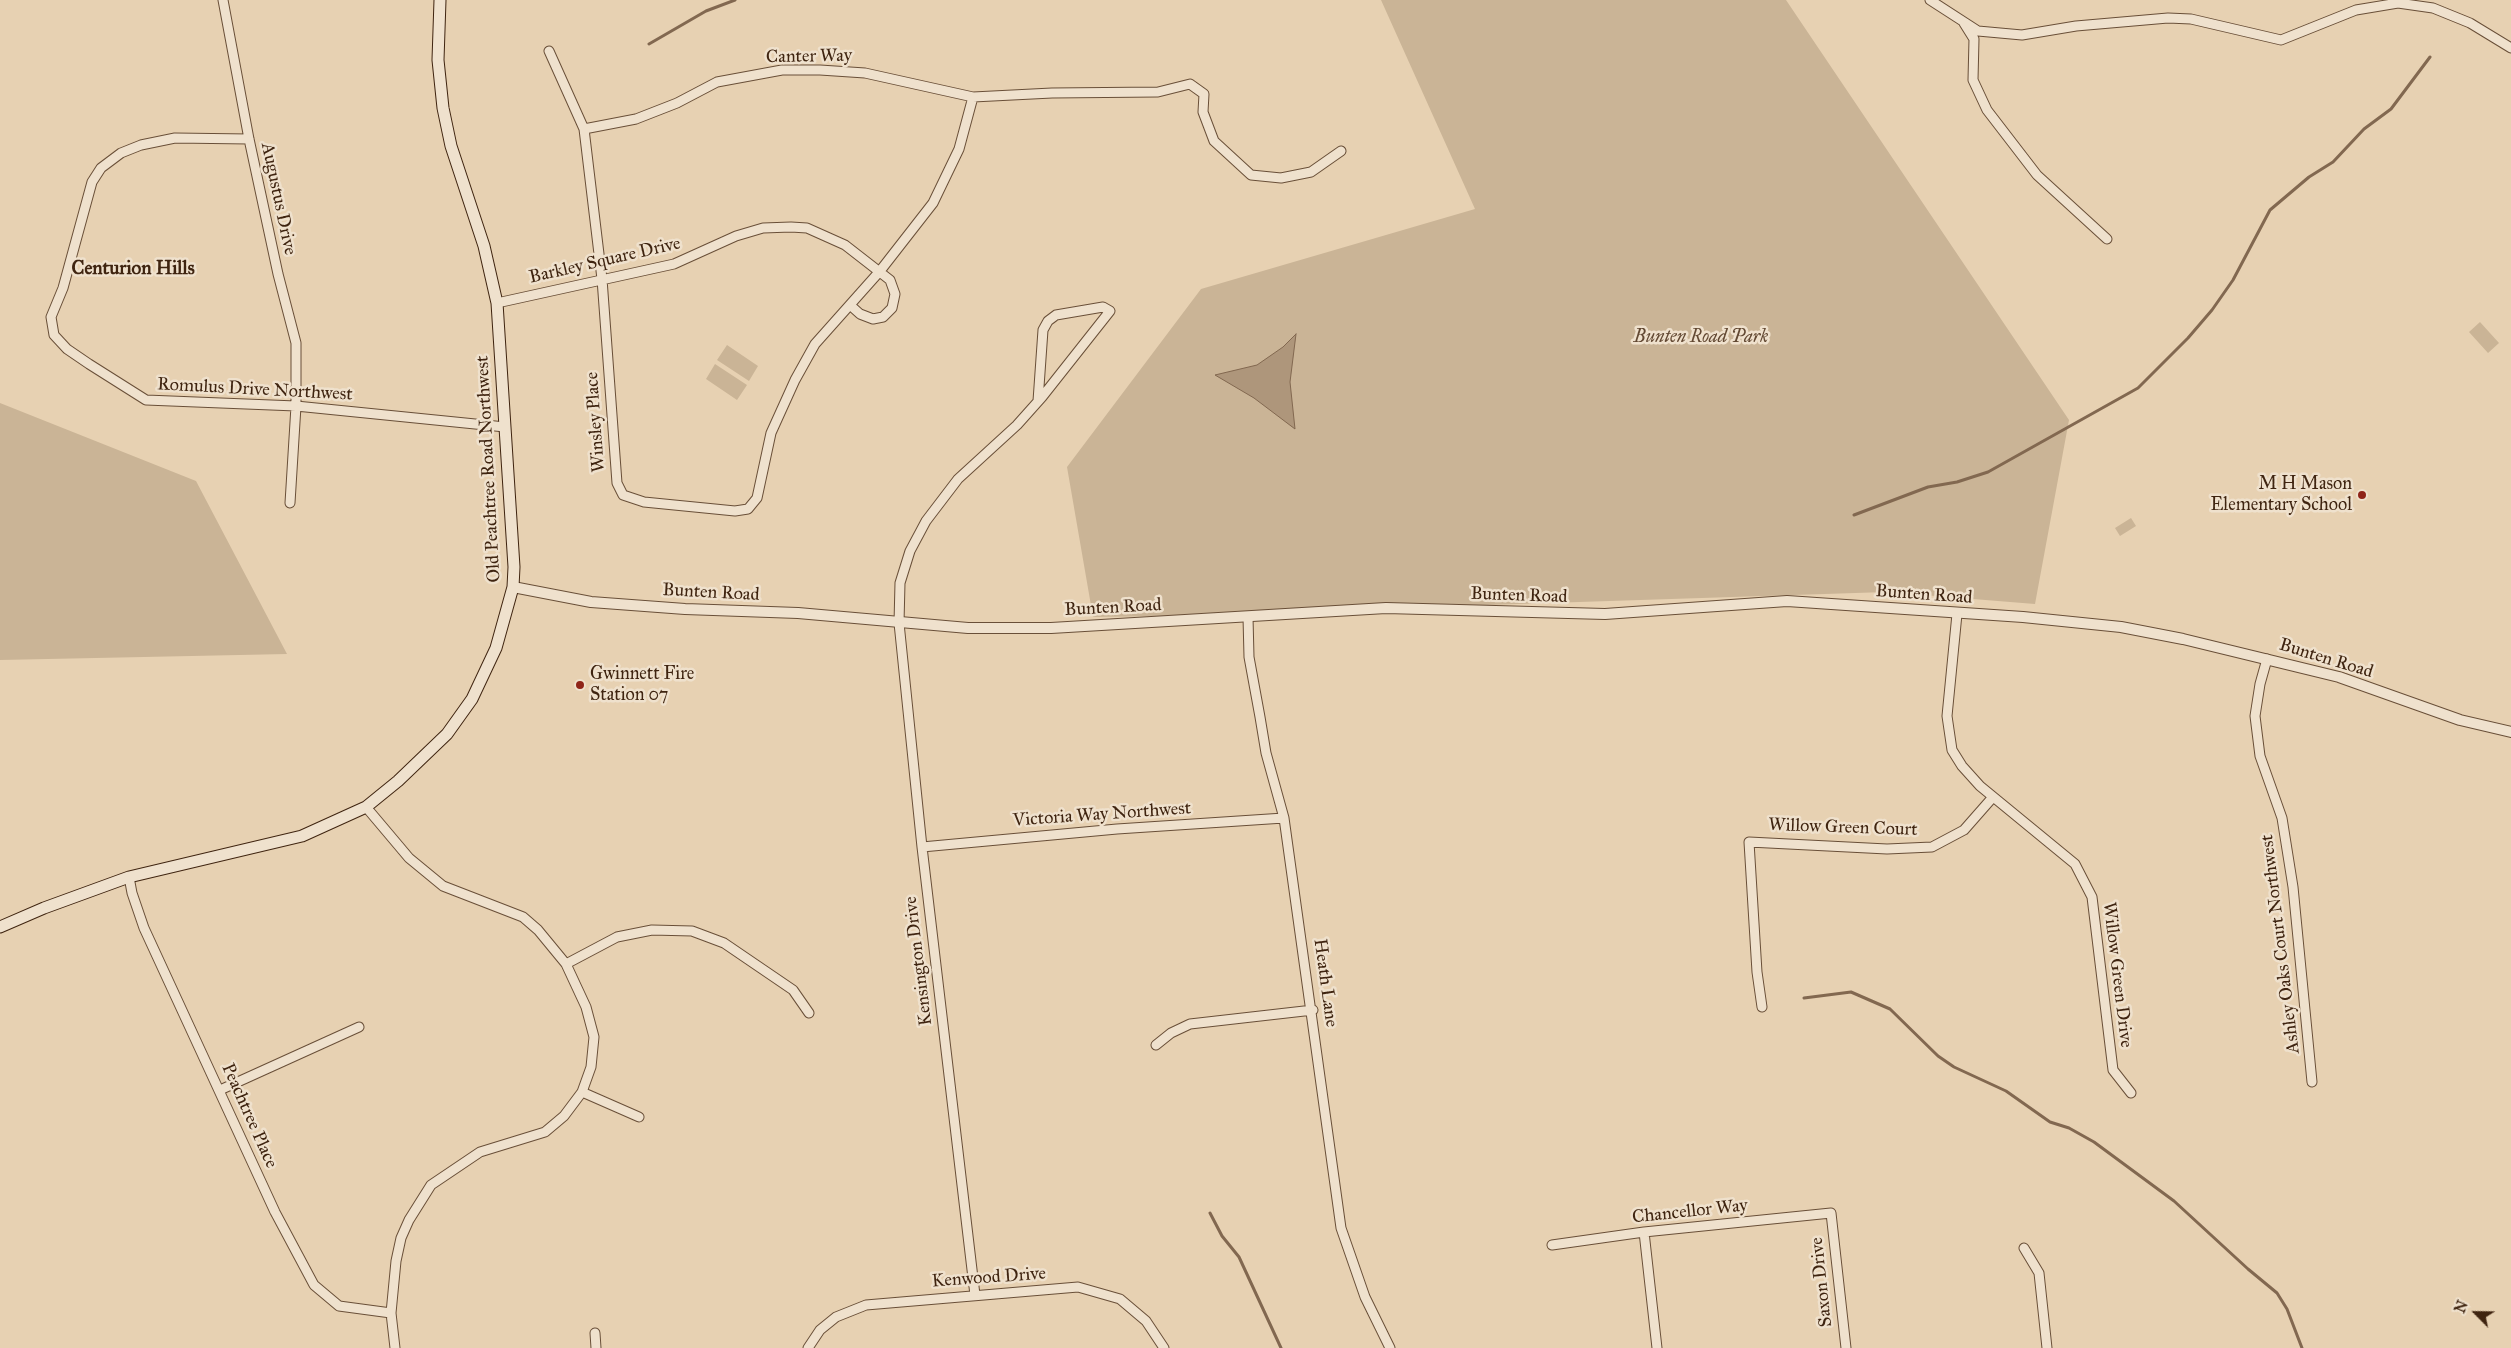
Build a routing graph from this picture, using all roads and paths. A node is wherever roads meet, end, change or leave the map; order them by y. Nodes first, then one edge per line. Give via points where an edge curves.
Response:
1 (223, 0) edge
2 (440, 0) edge
3 (1930, 0) edge
4 (1961, 18) junction
5 (2511, 48) edge
6 (549, 51) dead end
7 (974, 97) junction
8 (584, 129) junction
9 (249, 139) junction
10 (1341, 151) dead end
11 (2107, 239) dead end
12 (880, 271) junction
13 (602, 279) junction
14 (497, 303) junction
15 (850, 305) junction
16 (1038, 402) junction
17 (296, 406) junction
18 (505, 427) junction
19 (290, 503) dead end
20 (513, 587) junction
21 (1957, 614) junction
22 (1248, 617) junction
23 (899, 623) junction
24 (2267, 659) junction
25 (2511, 732) edge
26 (1993, 797) junction
27 (366, 807) junction
28 (1284, 818) junction
29 (922, 847) junction
30 (129, 877) junction
31 (0, 927) edge
32 (566, 964) junction
33 (1762, 1007) dead end
34 (1313, 1010) junction
35 (809, 1013) dead end
36 (359, 1027) dead end
37 (1156, 1045) dead end
38 (2312, 1082) dead end
39 (220, 1090) junction
40 (582, 1092) junction
41 (2131, 1093) dead end
42 (640, 1116) dead end
43 (1831, 1213) joint
44 (1644, 1232) junction
45 (1552, 1246) dead end
46 (2024, 1248) dead end
47 (975, 1294) junction
48 (391, 1313) junction
49 (595, 1333) dead end
50 (395, 1348) edge
51 (596, 1348) edge
52 (808, 1348) edge
53 (1164, 1348) edge
54 (1390, 1348) edge
55 (1657, 1348) edge
56 (1846, 1348) edge
57 (2047, 1348) edge

1 - 9 street, Augustus Drive
2 - 14 main road, Old Peachtree Road Northwest via 438,60 443,108 451,146 484,246
3 - 4 street
4 - 5 street via 1978,31 2022,35 2076,26 2191,19 2281,40 2356,10 2398,3 2440,11 2470,23
4 - 11 street via 1974,39 1973,80 1987,110 2037,175
6 - 8 street, Winsley Place
7 - 8 street, Canter Way via 865,73 782,70 717,82 636,119
7 - 10 street, Canter Way via 1158,92 1190,84 1204,94 1204,112 1214,141 1251,175 1281,178 1311,172
7 - 12 street, Winsley Place via 959,149 932,203
8 - 13 street, Winsley Place
9 - 17 street, Augustus Drive via 296,343
9 - 17 street, Romulus Drive Northwest via 175,138 121,153 101,168 92,182 52,317 54,335 67,349 146,400
12 - 13 street, Barkley Square Drive via 845,245 807,228 763,228 736,236 674,264
12 - 15 street, Winsley Place
12 - 15 street, Barkley Square Drive via 890,280 895,294 892,308 883,317 873,319
13 - 14 street, Barkley Square Drive
13 - 15 street, Winsley Place via 617,483 622,495 644,502 735,511 748,509 757,498 770,433 795,380 815,344
14 - 18 main road, Old Peachtree Road Northwest
16 - 16 street, Kensington Drive via 1043,330 1048,321 1056,315 1103,307 1110,311
16 - 23 street, Kensington Drive via 958,480 926,521 910,551 900,583
17 - 18 street, Romulus Drive Northwest
17 - 19 street, Augustus Drive
18 - 20 main road, Old Peachtree Road Northwest
20 - 23 street, Bunten Road via 591,602 798,613
20 - 27 main road, Old Peachtree Road Northwest via 496,648 472,699 431,750
21 - 22 street, Bunten Road via 1787,602 1605,614 1386,608
21 - 24 street, Bunten Road via 2148,631
21 - 26 street, Willow Green Drive via 1947,716 1952,750 1962,766
22 - 23 street, Bunten Road via 1051,628 968,628
22 - 28 street, Heath Lane via 1249,657 1266,753
23 - 29 street, Kensington Drive
24 - 25 street, Bunten Road via 2339,677 2468,722
24 - 38 street, Ashley Oaks Court Northwest via 2255,716 2260,756 2282,818 2292,877
26 - 33 street, Willow Green Court via 1964,830 1932,847 1887,849 1749,842
26 - 41 street, Willow Green Drive via 2075,864 2092,897 2113,1070
27 - 30 main road, Old Peachtree Road Northwest via 302,836
27 - 32 street via 409,858 444,886 523,917
28 - 29 street, Victoria Way Northwest
28 - 34 street, Heath Lane
29 - 47 street, Kensington Drive
30 - 31 main road, Old Peachtree Road Northwest
30 - 39 street, Peachtree Place via 144,928
32 - 35 street via 617,937 652,930 692,931 724,943 793,990
32 - 40 street via 586,1007 594,1038 591,1067
34 - 37 street via 1190,1024
34 - 54 street, Heath Lane via 1341,1228 1365,1296
36 - 39 street
39 - 48 street, Peachtree Place via 275,1212 314,1285 339,1306
40 - 42 street
40 - 48 street via 564,1116 545,1132 480,1152 431,1185 401,1238
43 - 44 street, Chancellor Way
43 - 56 street, Saxon Drive
44 - 45 street, Chancellor Way
44 - 55 street
46 - 57 street via 2039,1272
47 - 52 street, Kenwood Drive via 866,1305 836,1317 820,1330
47 - 53 street, Kenwood Drive via 1078,1288 1120,1299 1146,1321
48 - 50 street
49 - 51 street

